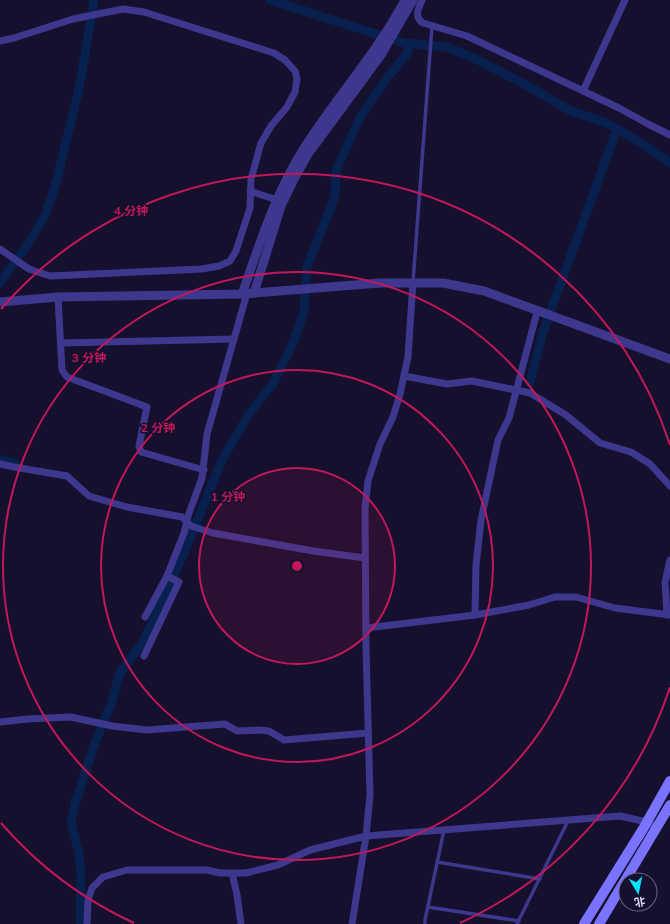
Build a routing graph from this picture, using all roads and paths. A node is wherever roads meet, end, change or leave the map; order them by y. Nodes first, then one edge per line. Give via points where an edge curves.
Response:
1 (405, 0) edge
2 (414, 0) edge
3 (422, 0) edge
4 (626, 0) edge
5 (397, 22) junction
6 (432, 28) junction
7 (0, 41) edge
8 (377, 54) junction
9 (583, 91) junction
10 (670, 135) edge
11 (250, 191) junction
12 (277, 200) junction
13 (1, 250) edge
14 (413, 282) junction
15 (248, 293) junction
16 (58, 297) junction
17 (0, 302) edge
18 (538, 312) junction
19 (234, 339) junction
20 (61, 343) junction
21 (670, 359) edge
22 (404, 376) junction
23 (516, 390) junction
24 (0, 464) edge
25 (204, 470) junction
26 (670, 486) edge
27 (189, 524) junction
28 (365, 558) junction
29 (670, 560) edge
30 (168, 576) junction
31 (475, 615) junction
32 (668, 615) edge
33 (145, 617) dead end
34 (366, 628) junction
35 (144, 656) dead end
36 (0, 722) edge
37 (368, 733) junction
38 (670, 781) edge
39 (670, 805) edge
40 (569, 820) junction
41 (647, 822) junction
42 (658, 828) junction
43 (444, 830) junction
44 (366, 836) junction
45 (437, 862) junction
46 (232, 873) junction
47 (540, 879) junction
48 (428, 906) junction
49 (518, 922) edge
50 (87, 924) edge
51 (241, 924) edge
52 (352, 924) edge
53 (426, 924) edge
54 (584, 924) edge
55 (599, 924) edge

1 - 5 street
2 - 5 street
3 - 6 street via 417,15 422,23
4 - 9 street
5 - 8 street
6 - 9 street via 467,36
6 - 14 lane
7 - 11 street via 73,19 123,9 144,12 274,53 295,71 295,92 261,143
8 - 12 street via 301,153
8 - 15 street via 308,154 294,179
9 - 10 street
11 - 12 street
11 - 13 street via 250,208 236,251 230,261 219,266 50,276 29,269
12 - 15 street via 268,220
14 - 15 street
14 - 18 street via 443,283 484,291
14 - 22 street via 408,358
15 - 16 street
15 - 19 street
16 - 17 street
16 - 20 street
18 - 21 street
18 - 23 street
19 - 20 street
19 - 25 street via 207,434
20 - 25 street via 62,370 67,377 147,407 140,452
22 - 23 street via 447,384 472,381
22 - 28 street via 393,417 380,444 368,481
23 - 26 street via 530,393 546,402 600,443 631,452 650,464
23 - 31 street via 509,418 498,440 481,520 476,565
24 - 27 street via 67,476 90,496 127,507 182,517
25 - 27 street
27 - 28 street via 213,533
27 - 30 street
28 - 34 street
29 - 32 street via 665,582
30 - 33 street
30 - 35 street via 179,582
31 - 32 street via 529,605 555,597 576,597 615,608
31 - 34 street
34 - 37 street
36 - 37 street via 71,717 147,730 225,724 237,731 269,731 284,740
37 - 44 street via 370,796
38 - 41 main road
39 - 42 main road
40 - 41 street via 620,816
40 - 43 street
40 - 47 lane
41 - 42 street
41 - 54 main road
42 - 55 main road
43 - 44 street
43 - 45 lane
44 - 46 street via 310,850 278,865 246,873
44 - 52 street
45 - 47 lane
45 - 48 lane
46 - 50 street via 207,870 128,870 103,877 92,888 88,900
46 - 51 street
47 - 49 lane
48 - 49 lane
48 - 53 lane

